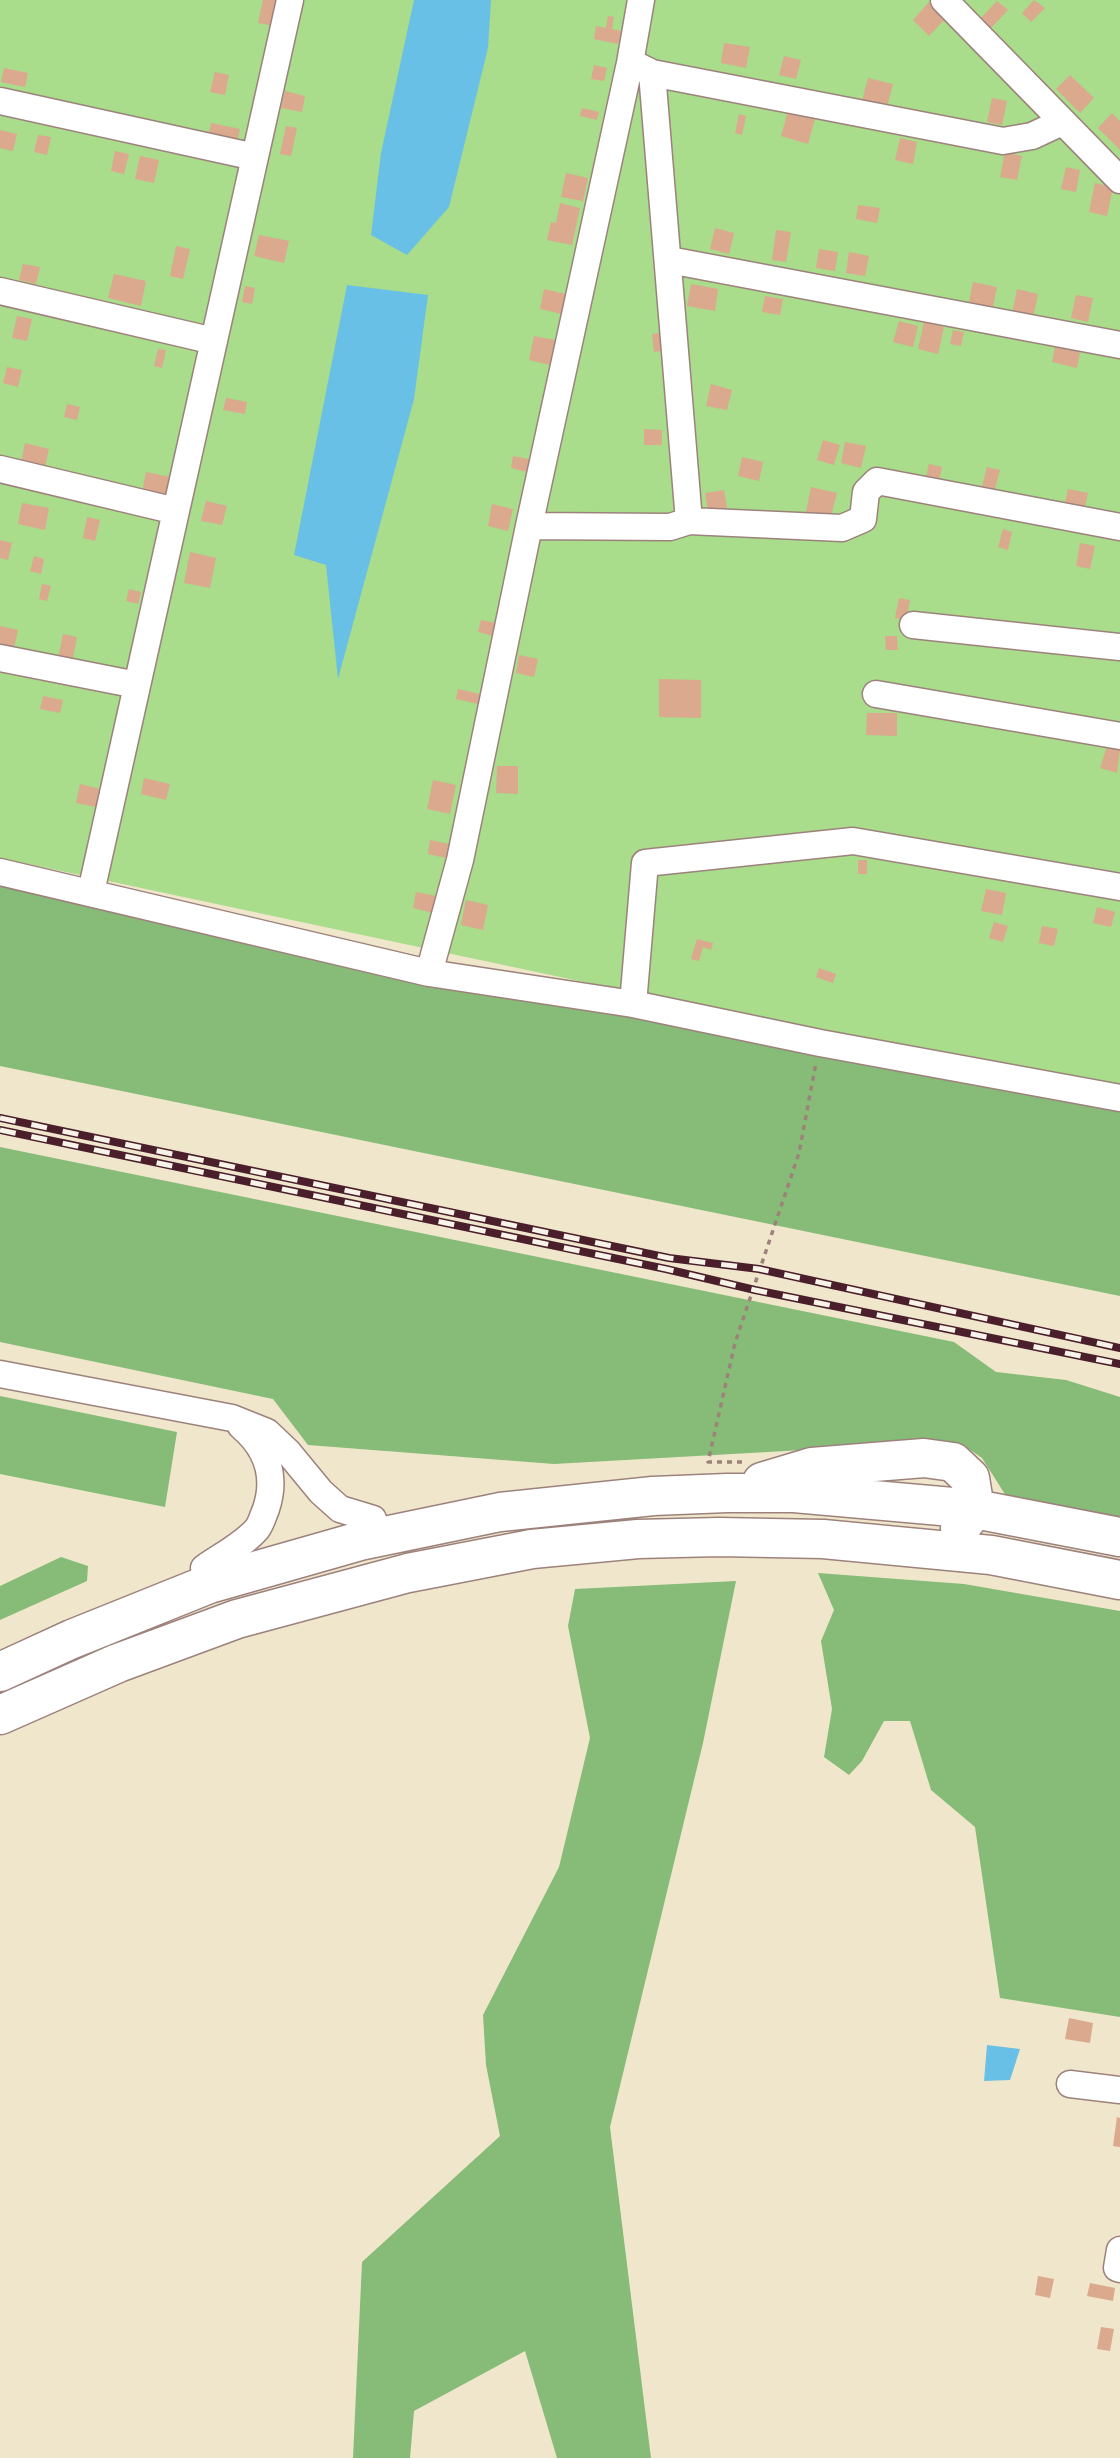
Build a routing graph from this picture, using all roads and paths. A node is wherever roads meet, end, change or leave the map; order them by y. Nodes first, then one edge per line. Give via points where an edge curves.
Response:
1 (290, 0) edge
2 (640, 0) edge
3 (944, 0) edge
4 (641, 68) junction
5 (0, 101) edge
6 (1062, 122) junction
7 (255, 157) junction
8 (1120, 180) edge
9 (669, 260) junction
10 (0, 291) edge
11 (214, 341) junction
12 (1120, 345) edge
13 (0, 469) edge
14 (176, 511) junction
15 (689, 521) junction
16 (529, 526) junction
17 (1120, 527) edge
18 (913, 625) dead end
19 (1120, 647) edge
20 (0, 658) edge
21 (137, 685) junction
22 (876, 694) dead end
23 (1120, 736) edge
24 (0, 872) edge
25 (1120, 887) edge
26 (92, 892) junction
27 (429, 973) junction
28 (633, 1004) junction
29 (820, 1043) junction
30 (1120, 1098) edge
31 (0, 1374) edge
32 (232, 1418) junction
33 (753, 1462) dead end
34 (975, 1509) junction
35 (500, 1512) junction
36 (373, 1519) junction
37 (1120, 1537) edge
38 (822, 1539) junction
39 (204, 1569) junction
40 (1120, 1580) edge
41 (72, 1639) junction
42 (0, 1672) edge
43 (0, 1715) edge
44 (1070, 2084) dead end
45 (1120, 2090) edge
46 (1120, 2250) edge
47 (1120, 2269) edge

1 - 7 street
2 - 4 street
3 - 6 street
4 - 6 street via 1003,141 1032,136
4 - 9 street
4 - 16 street
5 - 7 street
6 - 8 street
7 - 11 street
9 - 12 street
9 - 15 street
10 - 11 street
11 - 14 street
13 - 14 street
14 - 21 street
15 - 16 street via 670,527
15 - 17 street via 842,528 863,519 866,492 877,481
16 - 27 street via 460,860
18 - 19 street
20 - 21 street
21 - 26 street
22 - 23 street
24 - 26 street
25 - 28 street via 853,841 645,863
26 - 27 street
27 - 28 street
28 - 29 street
29 - 30 street
29 - 33 path via 799,1153 735,1343 708,1462
31 - 32 street
32 - 36 street via 267,1432 340,1509
32 - 39 street via 255,1438 272,1486 259,1527
34 - 35 highway via 970,1478 953,1462 925,1458 812,1468 727,1493
34 - 37 highway
34 - 38 highway via 963,1526 949,1533
35 - 36 highway via 440,1506
35 - 41 highway via 360,1541 209,1584
36 - 39 highway
38 - 40 highway via 991,1555
38 - 43 highway via 638,1539 532,1549 408,1573 237,1619 118,1663
39 - 41 highway via 142,1591
41 - 42 highway
44 - 45 street
46 - 47 street

